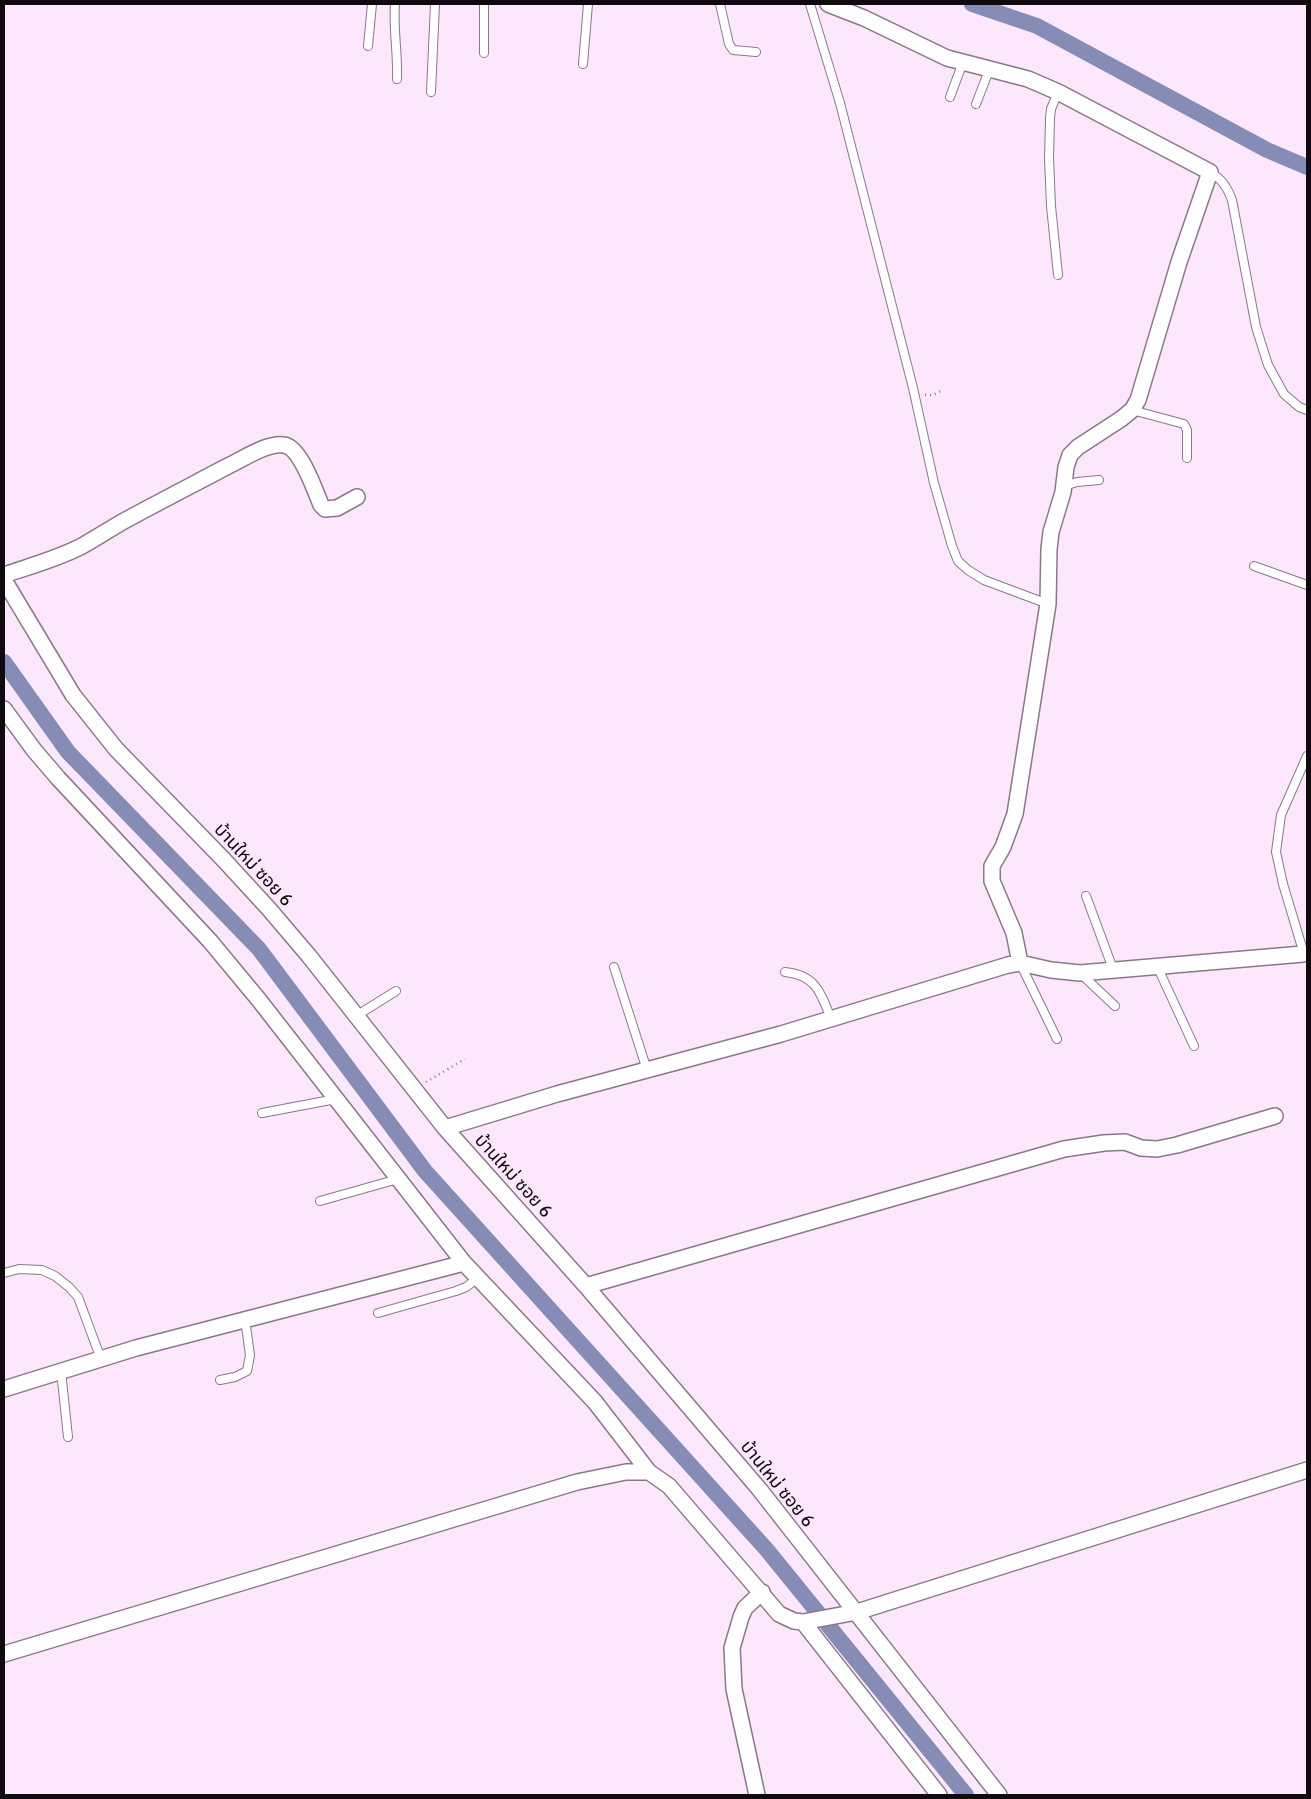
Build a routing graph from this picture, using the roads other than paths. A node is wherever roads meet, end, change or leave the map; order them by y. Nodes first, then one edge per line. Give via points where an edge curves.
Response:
1 (372, 4) edge
2 (395, 4) edge
3 (435, 4) edge
4 (484, 4) edge
5 (588, 4) edge
6 (720, 4) edge
7 (810, 4) edge
8 (828, 4) edge
9 (368, 46) dead end
10 (756, 52) dead end
11 (484, 53) dead end
12 (963, 62) junction
13 (583, 64) dead end
14 (990, 68) junction
15 (397, 78) dead end
16 (431, 92) dead end
17 (1058, 92) junction
18 (950, 96) dead end
19 (976, 104) dead end
20 (1210, 172) junction
21 (1058, 275) dead end
22 (1132, 410) junction
23 (1307, 410) edge
24 (1187, 458) dead end
25 (1099, 480) dead end
26 (1064, 486) junction
27 (357, 497) dead end
28 (1254, 566) dead end
29 (4, 575) edge
30 (4, 580) edge
31 (1307, 585) edge
32 (1048, 604) junction
33 (4, 709) edge
34 (1307, 756) edge
35 (1086, 896) dead end
36 (1305, 954) edge
37 (1020, 963) junction
38 (1157, 966) junction
39 (614, 967) dead end
40 (1113, 969) junction
41 (785, 972) dead end
42 (1080, 973) junction
43 (396, 991) dead end
44 (1115, 1006) dead end
45 (356, 1016) junction
46 (831, 1019) junction
47 (1057, 1039) dead end
48 (1194, 1046) dead end
49 (647, 1070) junction
50 (336, 1099) junction
51 (262, 1113) dead end
52 (1275, 1116) dead end
53 (445, 1128) junction
54 (398, 1179) junction
55 (320, 1201) dead end
56 (464, 1263) junction
57 (4, 1274) edge
58 (478, 1278) junction
59 (586, 1286) junction
60 (378, 1312) dead end
61 (245, 1319) junction
62 (101, 1359) junction
63 (61, 1371) junction
64 (220, 1380) dead end
65 (4, 1389) edge
66 (68, 1437) dead end
67 (1307, 1470) edge
68 (648, 1472) junction
69 (762, 1592) junction
70 (851, 1613) junction
71 (809, 1621) junction
72 (4, 1654) edge
73 (757, 1795) edge
74 (940, 1795) edge
75 (999, 1795) edge

1 - 9 lane
2 - 15 lane via 393,24
3 - 16 lane
4 - 11 lane
5 - 13 lane
6 - 10 lane via 733,50
7 - 32 lane via 840,103 952,546 958,561 984,580
8 - 12 street via 947,58
12 - 14 street
12 - 18 lane
14 - 17 street via 1028,78
14 - 19 lane
17 - 20 street
17 - 21 lane via 1051,109 1049,150
20 - 22 street via 1138,400
20 - 23 lane via 1219,177 1232,200 1256,326 1268,365 1284,394
22 - 24 lane via 1184,424
22 - 26 street via 1070,455
25 - 26 lane
26 - 32 street via 1048,549
27 - 29 street via 337,508 325,509 298,454 291,447 276,445 211,475 82,546
28 - 31 lane
30 - 45 street, บ้านใหม่ ซอย 6 via 73,696 116,749 244,881
32 - 37 street via 1015,814 992,866 992,881 1014,933
33 - 50 street via 58,778 210,941
34 - 36 lane via 1281,816 1276,852
35 - 40 lane
36 - 38 street
37 - 42 street
37 - 46 street
37 - 47 lane
38 - 40 street
38 - 48 lane
39 - 49 lane
40 - 42 street
41 - 46 lane via 800,974 821,992
42 - 44 lane
43 - 45 lane
45 - 53 street, บ้านใหม่ ซอย 6
46 - 49 street
49 - 53 street
50 - 51 lane
50 - 54 street
52 - 59 street via 1157,1149 1140,1148 1125,1142 1064,1149
53 - 59 street, บ้านใหม่ ซอย 6
54 - 55 lane
54 - 56 street
56 - 58 street
56 - 61 street
57 - 62 lane via 19,1269 42,1270 69,1287 78,1297
58 - 60 lane via 456,1291
58 - 68 street via 595,1402
59 - 70 street, บ้านใหม่ ซอย 6 via 760,1490
61 - 62 street
61 - 64 lane via 250,1355 247,1371
62 - 63 street
63 - 65 street
63 - 66 lane
67 - 70 street
68 - 69 street via 669,1486
68 - 72 street via 626,1472 577,1482
69 - 71 street via 780,1614 794,1621
69 - 73 street via 741,1617 732,1648 734,1689
70 - 71 street
70 - 75 street, บ้านใหม่ ซอย 6
71 - 74 street

